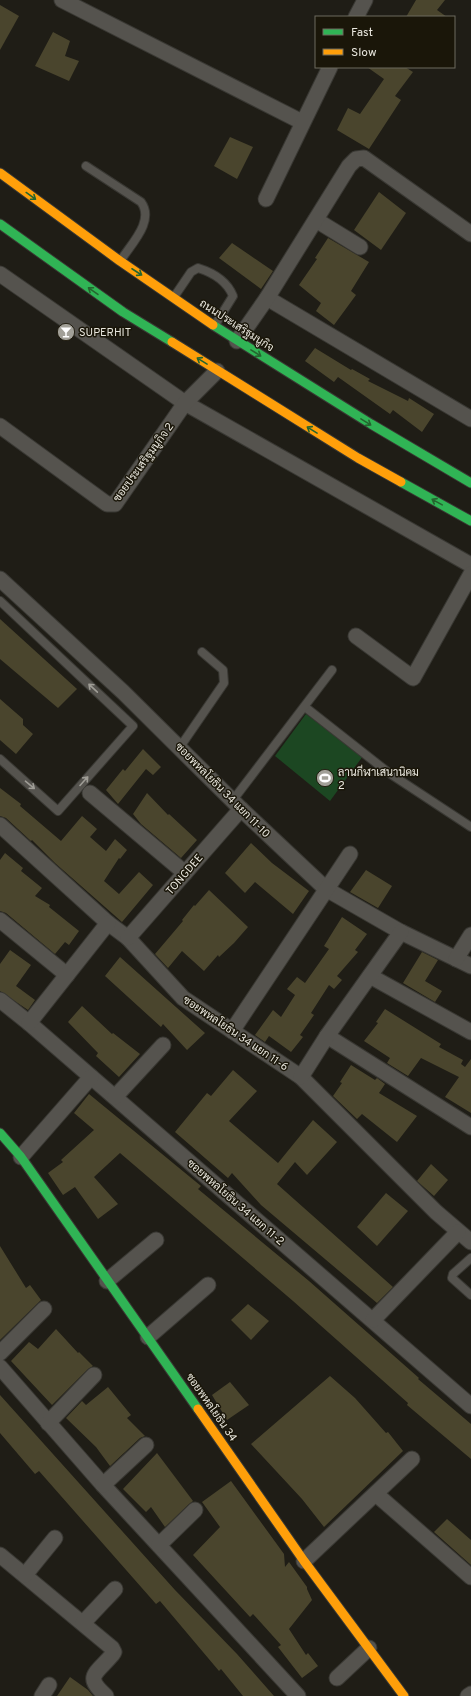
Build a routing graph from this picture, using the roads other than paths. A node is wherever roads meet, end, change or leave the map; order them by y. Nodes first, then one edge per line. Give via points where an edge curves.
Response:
1 (62, 0) edge
2 (362, 1) edge
3 (356, 16) edge
4 (329, 68) edge
5 (302, 122) junction
6 (86, 166) dead end
7 (0, 173) edge
8 (266, 199) dead end
9 (316, 220) junction
10 (0, 224) edge
11 (471, 234) edge
12 (360, 247) dead end
13 (120, 261) junction
14 (0, 274) edge
15 (173, 297) junction
16 (267, 298) junction
17 (214, 326) junction
18 (237, 341) junction
19 (217, 370) junction
20 (185, 403) junction
21 (471, 419) edge
22 (0, 426) edge
23 (471, 483) edge
24 (471, 521) edge
25 (471, 565) edge
26 (471, 574) edge
27 (0, 579) edge
28 (0, 601) edge
29 (356, 636) dead end
30 (202, 652) dead end
31 (332, 670) dead end
32 (305, 707) junction
33 (180, 747) junction
34 (0, 759) edge
35 (90, 792) dead end
36 (237, 805) junction
37 (0, 825) edge
38 (471, 827) edge
39 (350, 854) dead end
40 (185, 873) junction
41 (326, 889) junction
42 (0, 920) edge
43 (108, 923) junction
44 (401, 932) junction
45 (471, 934) edge
46 (128, 938) junction
47 (456, 959) junction
48 (471, 966) edge
49 (67, 975) junction
50 (370, 976) junction
51 (0, 1000) edge
52 (29, 1023) junction
53 (232, 1032) junction
54 (471, 1032) edge
55 (327, 1036) junction
56 (163, 1044) dead end
57 (92, 1077) junction
58 (301, 1077) junction
59 (115, 1098) junction
60 (471, 1127) edge
61 (0, 1133) edge
62 (21, 1157) junction
63 (458, 1232) junction
64 (156, 1240) dead end
65 (471, 1242) edge
66 (469, 1263) edge
67 (107, 1280) junction
68 (208, 1285) dead end
69 (471, 1295) edge
70 (44, 1309) dead end
71 (373, 1320) junction
72 (148, 1337) junction
73 (0, 1353) edge
74 (0, 1367) edge
75 (94, 1376) dead end
76 (471, 1406) edge
77 (48, 1423) junction
78 (146, 1445) dead end
79 (412, 1459) dead end
80 (103, 1485) junction
81 (376, 1494) junction
82 (195, 1510) dead end
83 (55, 1538) dead end
84 (159, 1545) junction
85 (0, 1555) edge
86 (304, 1561) junction
87 (25, 1575) junction
88 (471, 1577) edge
89 (115, 1588) dead end
90 (83, 1624) junction
91 (369, 1648) junction
92 (337, 1678) dead end
93 (471, 1694) edge
94 (106, 1696) edge
95 (298, 1696) edge
96 (404, 1696) edge
97 (468, 1696) edge

1 - 5 street
2 - 3 street
4 - 5 street
5 - 8 street
6 - 13 lane via 142,202 146,208 145,223
7 -> 13 main road, ถนนประเสริฐมนูกิจ
9 - 11 street via 349,166 356,159 364,158
9 - 12 street
9 - 16 street
19 -> 10 main road via 123,312
13 -> 15 main road, ถนนประเสริฐมนูกิจ
14 - 20 street
15 - 17 main road, ถนนประเสริฐมนูกิจ
15 - 17 lane via 191,272 198,268 210,272 230,288 233,296
16 - 18 street
16 - 21 street
17 - 18 main road, ถนนประเสริฐมนูกิจ
18 -> 23 main road, ถนนประเสริฐมนูกิจ
19 - 20 street, ซอยประเสริฐมนูกิจ 2
24 -> 19 main road via 358,458
20 - 22 street, ซอยประเสริฐมนูกิจ 2 via 115,504 107,504
20 - 25 street
26 - 29 street via 413,678
27 - 33 street, ซอยพหลโยธิน 34 แยก 11-10
34 -> 28 lane via 58,811 133,726
30 - 33 lane via 223,670 224,683
31 - 32 lane
32 - 36 lane
32 - 38 lane via 389,773
33 - 36 street, ซอยพหลโยธิน 34 แยก 11-10
35 - 40 street
36 - 40 street, TONGDEE
36 - 41 street, ซอยพหลโยธิน 34 แยก 11-10
37 - 43 street, ซอยพหลโยธิน 34 แยก 11-6
39 - 41 street
40 - 46 street, TONGDEE
41 - 44 street, ซอยพหลโยธิน 34 แยก 11-10
41 - 53 street
42 - 49 street
43 - 46 street, ซอยพหลโยธิน 34 แยก 11-6
43 - 49 street
44 - 47 street, ซอยพหลโยธิน 34 แยก 11-10
44 - 50 street
45 - 47 street
46 - 53 street, ซอยพหลโยธิน 34 แยก 11-6 via 183,998
47 - 48 street, ซอยพหลโยธิน 34 แยก 11-10
49 - 52 street
50 - 54 street
50 - 55 street
51 - 52 street, ซอยพหลโยธิน 34 แยก 11-2
52 - 57 street, ซอยพหลโยธิน 34 แยก 11-2
53 - 58 street, ซอยพหลโยธิน 34 แยก 11-6
55 - 58 street
55 - 60 street
56 - 59 street
57 - 59 street, ซอยพหลโยธิน 34 แยก 11-2
57 - 62 street
58 - 63 street, ซอยพหลโยธิน 34 แยก 11-6
59 - 71 street, ซอยพหลโยธิน 34 แยก 11-2
61 - 62 main road, ซอยพหลโยธิน 34
62 - 67 main road, ซอยพหลโยธิน 34
63 - 65 street, ซอยพหลโยธิน 34 แยก 11-6
63 - 71 street
64 - 67 street
66 - 69 lane via 453,1274 452,1278
67 - 72 main road, ซอยพหลโยธิน 34
68 - 72 street
70 - 73 street
71 - 76 street, ซอยพหลโยธิน 34 แยก 11-2
72 - 86 main road, ซอยพหลโยธิน 34
74 - 77 street
75 - 77 street
77 - 80 street
78 - 80 street
79 - 81 street
80 - 84 street
81 - 86 street
81 - 88 street
82 - 84 street
83 - 87 street
84 - 95 street
85 - 87 street
86 - 91 main road, ซอยพหลโยธิน 34
87 - 90 street
89 - 90 street
90 - 94 street via 114,1652 93,1681
91 - 92 street
91 - 96 main road, ซอยพหลโยธิน 34
93 - 97 street

